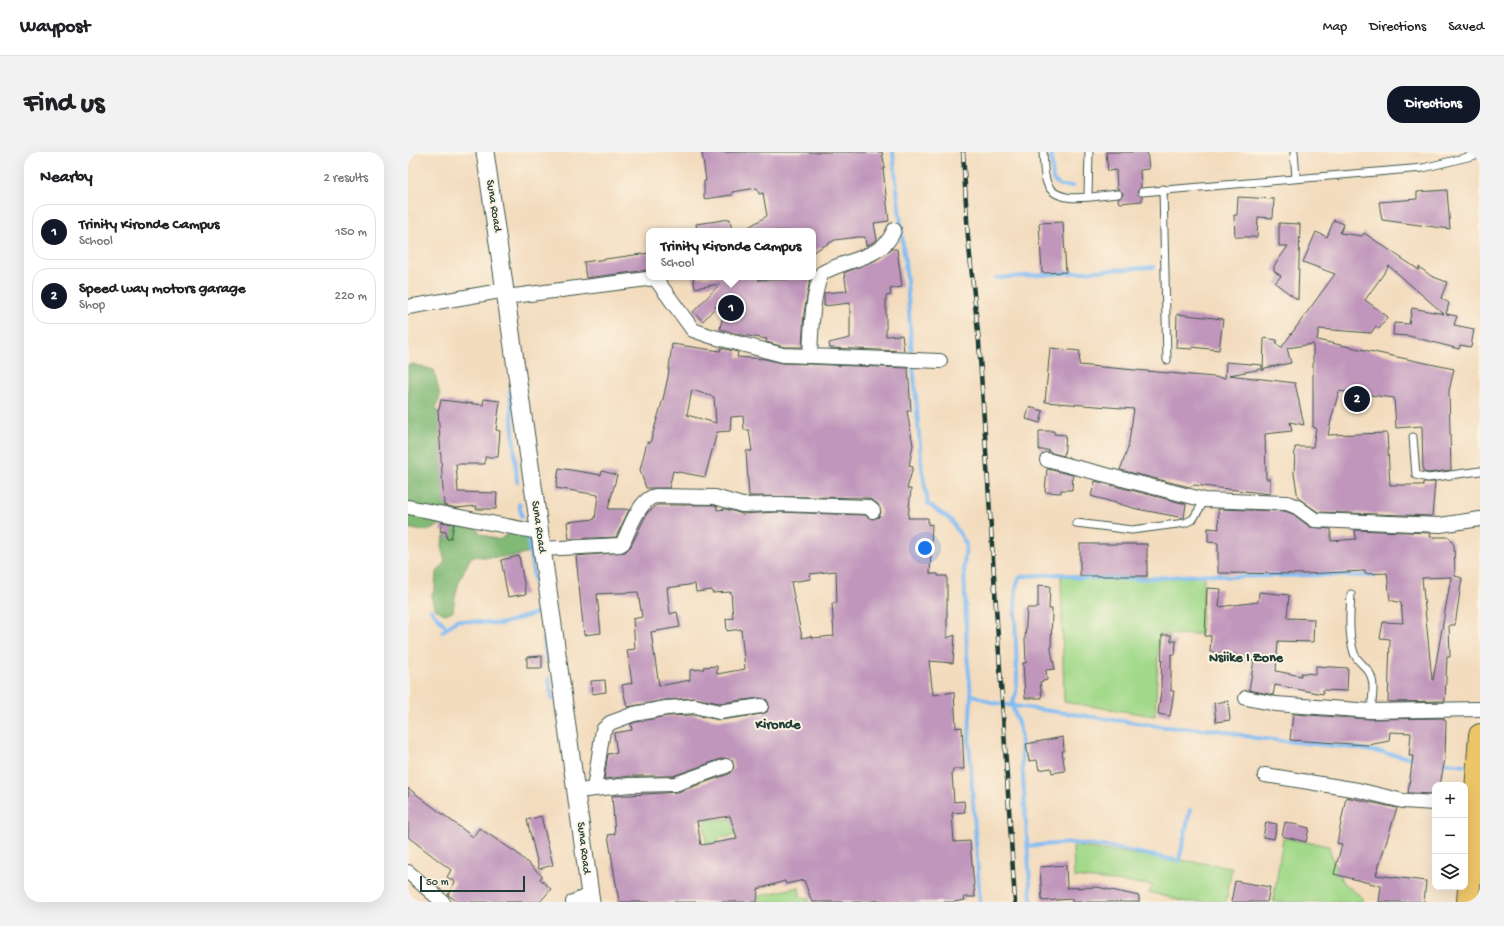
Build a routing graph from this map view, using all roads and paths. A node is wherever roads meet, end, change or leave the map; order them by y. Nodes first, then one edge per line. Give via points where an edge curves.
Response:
1 (484, 152) edge
2 (1043, 152) edge
3 (1088, 152) edge
4 (1294, 152) edge
5 (1480, 154) edge
6 (1296, 178) junction
7 (1163, 189) junction
8 (1142, 192) dead end
9 (1118, 194) dead end
10 (1088, 196) junction
11 (894, 230) dead end
12 (646, 279) edge
13 (656, 280) edge
14 (506, 294) junction
15 (408, 307) edge
16 (810, 356) junction
17 (1166, 360) dead end
18 (940, 362) dead end
19 (1413, 437) dead end
20 (1047, 460) dead end
21 (1480, 471) edge
22 (1205, 500) junction
23 (408, 507) edge
24 (872, 511) dead end
25 (1480, 519) edge
26 (1076, 523) dead end
27 (538, 532) junction
28 (541, 549) junction
29 (1351, 594) dead end
30 (1246, 698) dead end
31 (761, 706) dead end
32 (1480, 709) edge
33 (1371, 711) junction
34 (1480, 734) edge
35 (726, 766) dead end
36 (1265, 774) dead end
37 (594, 789) junction
38 (576, 791) junction
39 (1432, 803) edge
40 (1470, 805) edge
41 (408, 872) edge
42 (1475, 879) edge
43 (590, 899) edge
44 (443, 902) edge
45 (573, 902) edge
46 (1468, 902) edge

1 - 14 street, Suna Road
2 - 10 lane via 1046,180 1055,194 1067,198
3 - 10 lane
4 - 6 lane
5 - 6 lane via 1423,168
6 - 7 lane
7 - 8 lane
7 - 17 lane
9 - 10 lane
11 - 16 street via 889,240 878,250 822,273 816,293
12 - 14 street
13 - 16 street via 693,330 763,351
14 - 15 street
14 - 27 street, Suna Road
16 - 18 street
19 - 21 lane via 1416,475 1428,478
20 - 22 street
22 - 25 street via 1287,503 1315,520 1339,522 1440,524
22 - 26 lane via 1189,522 1178,525 1132,530
23 - 27 street
24 - 28 street via 868,507 746,505 711,496 656,496 648,498 642,504 620,545
27 - 28 street, Suna Road
28 - 38 street, Suna Road
29 - 33 lane via 1350,628 1354,654 1370,673 1374,687
30 - 33 street via 1276,704
31 - 37 street via 719,712 695,706 666,708 634,714 610,723 603,730
32 - 33 street
34 - 40 main road
35 - 37 street via 675,784
36 - 39 street via 1358,790 1403,801
37 - 38 street
38 - 43 street, Suna Road
40 - 42 main road
41 - 44 street
42 - 46 main road
43 - 45 street

